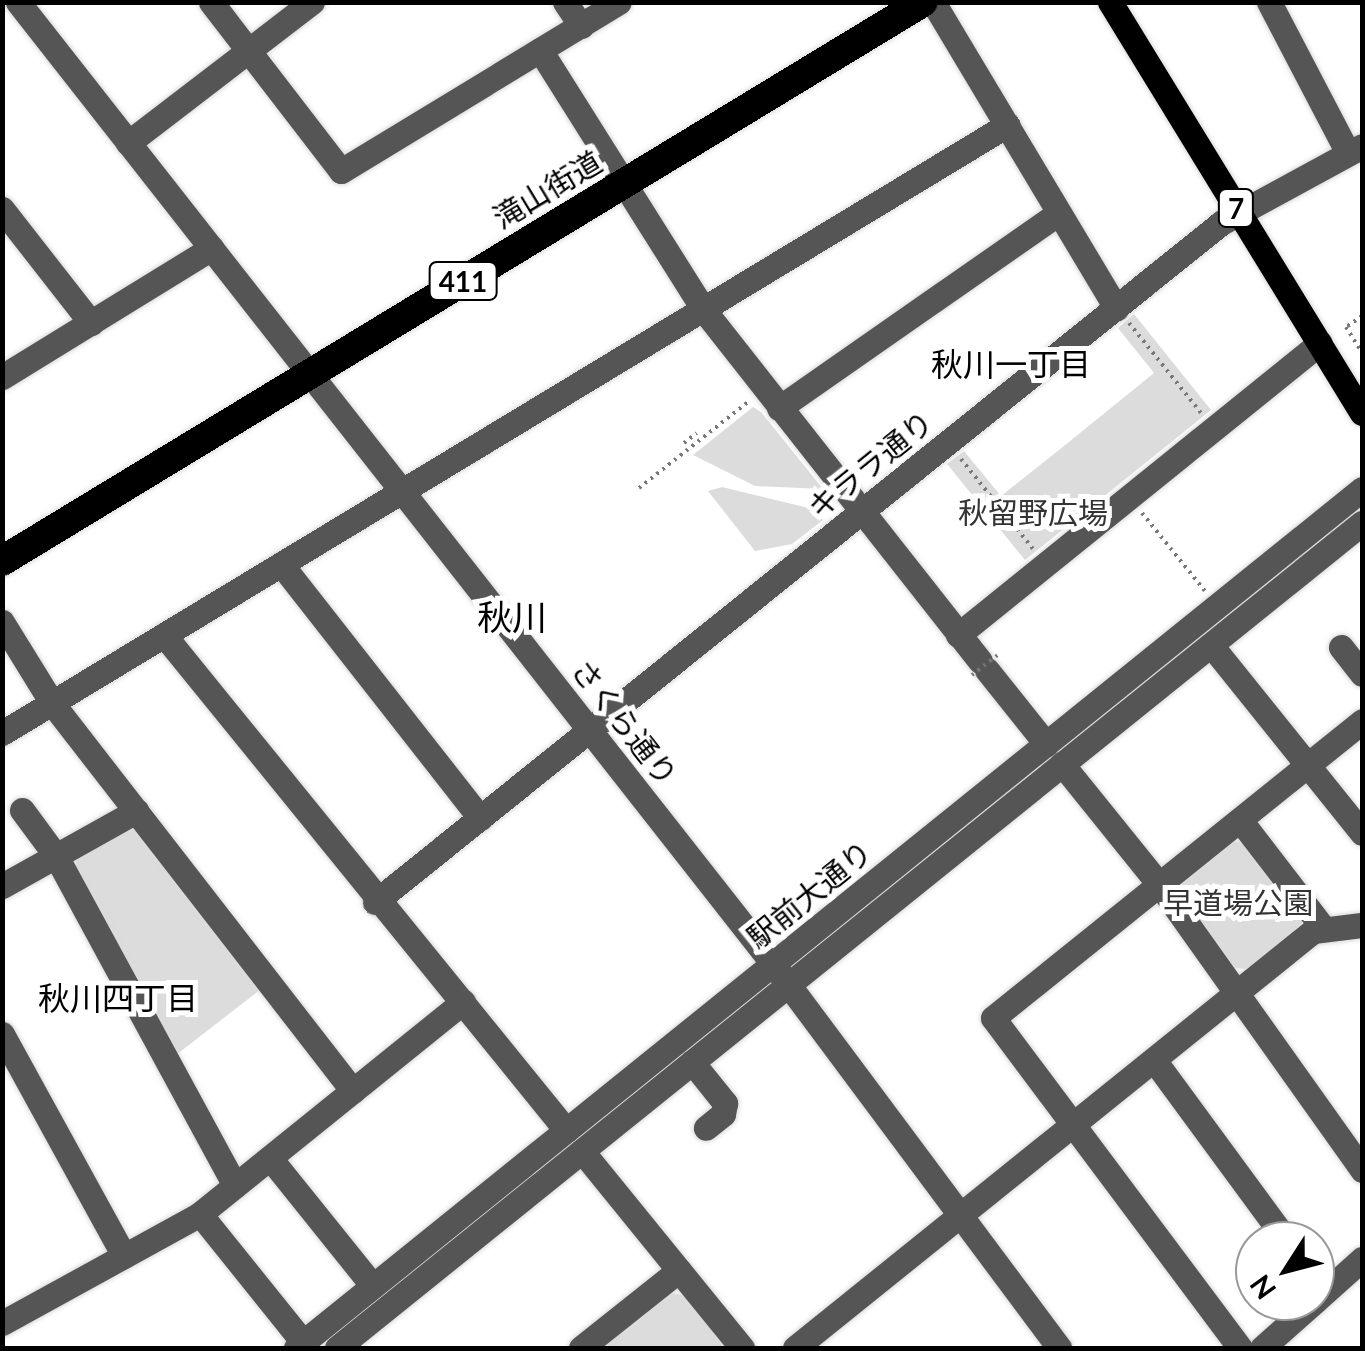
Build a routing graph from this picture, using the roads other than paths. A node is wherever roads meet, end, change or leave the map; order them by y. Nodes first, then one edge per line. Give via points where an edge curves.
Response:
1 (18, 2) edge
2 (211, 2) edge
3 (312, 2) edge
4 (565, 2) edge
5 (619, 2) edge
6 (923, 2) edge
7 (932, 2) edge
8 (1110, 2) edge
9 (1269, 2) edge
10 (580, 26) junction
11 (246, 48) junction
12 (540, 50) junction
13 (1007, 126) junction
14 (128, 144) junction
15 (1355, 149) edge
16 (624, 183) junction
17 (1238, 211) junction
18 (1059, 213) junction
19 (5, 217) edge
20 (212, 248) junction
21 (1116, 308) junction
22 (704, 309) junction
23 (91, 323) junction
24 (1320, 343) junction
25 (312, 373) junction
26 (2, 377) edge
27 (779, 408) junction
28 (1362, 412) edge
29 (404, 490) junction
30 (1362, 490) edge
31 (860, 514) junction
32 (1362, 522) edge
33 (2, 560) edge
34 (281, 564) junction
35 (2, 622) edge
36 (164, 635) junction
37 (958, 635) junction
38 (1211, 645) junction
39 (1341, 647) dead end
40 (1362, 674) edge
41 (52, 704) junction
42 (1362, 721) edge
43 (590, 731) junction
44 (2, 733) edge
45 (1054, 754) junction
46 (1308, 765) junction
47 (22, 810) dead end
48 (136, 812) junction
49 (480, 818) junction
50 (1227, 826) junction
51 (1362, 833) edge
52 (56, 856) junction
53 (1159, 884) junction
54 (2, 886) edge
55 (376, 902) junction
56 (1362, 925) edge
57 (1324, 929) junction
58 (781, 975) junction
59 (1237, 993) junction
60 (463, 1002) junction
61 (2, 1034) edge
62 (1154, 1060) junction
63 (692, 1062) junction
64 (353, 1091) junction
65 (1072, 1126) junction
66 (706, 1128) dead end
67 (574, 1141) junction
68 (270, 1158) junction
69 (1362, 1170) edge
70 (235, 1186) junction
71 (200, 1214) junction
72 (960, 1216) junction
73 (1272, 1221) edge
74 (124, 1256) junction
75 (1362, 1259) edge
76 (678, 1270) junction
77 (1335, 1279) edge
78 (373, 1286) junction
79 (1289, 1321) edge
80 (2, 1322) edge
81 (300, 1345) edge
82 (337, 1348) edge
83 (581, 1348) edge
84 (742, 1348) edge
85 (795, 1348) edge
86 (1059, 1348) edge
87 (1240, 1348) edge
88 (1262, 1348) edge

1 - 14 street, さくら通り
2 - 11 street
3 - 11 street
4 - 10 street
5 - 10 street
6 - 16 highway, 滝山街道 / 411
7 - 13 street
8 - 17 main road, 7
9 - 15 street
10 - 12 street
11 - 12 street via 341,171
11 - 14 street
12 - 16 street
13 - 18 street
13 - 22 street
14 - 20 street, さくら通り
15 - 17 street, キララ通り
16 - 22 street
16 - 25 highway, 滝山街道 / 411
17 - 21 street, キララ通り
17 - 24 main road, 7
18 - 21 street
18 - 27 street
19 - 23 street
20 - 23 street
20 - 25 street, さくら通り
21 - 31 street, キララ通り
22 - 27 street
22 - 29 street
23 - 26 street
24 - 28 main road, 7
24 - 37 street
25 - 29 street, さくら通り
25 - 33 highway, 滝山街道 / 411
27 - 31 street
29 - 34 street
29 - 43 street, さくら通り
30 - 45 street, 駅前大通り via 1217,606
31 - 37 street
31 - 43 street, キララ通り
32 - 38 street, 駅前大通り
34 - 36 street
34 - 49 street
35 - 41 street
36 - 41 street
36 - 55 street
37 - 45 street
38 - 45 street, 駅前大通り
38 - 46 street
39 - 40 street
41 - 44 street
41 - 48 street
42 - 46 street
43 - 49 street, キララ通り
43 - 58 street, さくら通り
45 - 53 street
45 - 58 street, 駅前大通り
46 - 50 street
46 - 51 street
47 - 52 street
48 - 52 street
48 - 64 street
49 - 55 street, キララ通り
50 - 53 street
50 - 57 street
52 - 54 street
52 - 70 street
53 - 59 street
53 - 65 street via 993,1018
55 - 60 street
56 - 57 street
57 - 59 street
58 - 63 street, 駅前大通り
58 - 67 street, 駅前大通り
58 - 72 street, さくら通り
59 - 62 street
59 - 69 street
60 - 64 street
60 - 67 street
61 - 74 street
62 - 65 street
62 - 73 street
63 - 66 street via 725,1103 723,1114
63 - 67 street, 駅前大通り
64 - 68 street
65 - 72 street
65 - 87 street
67 - 76 street
67 - 78 street, 駅前大通り
67 - 82 street, 駅前大通り
68 - 70 street
68 - 78 street
70 - 71 street
71 - 74 street
71 - 81 street
72 - 85 street
72 - 86 street, さくら通り
74 - 80 street
75 - 77 street
76 - 83 street
76 - 84 street
78 - 81 street, 駅前大通り
79 - 88 street

